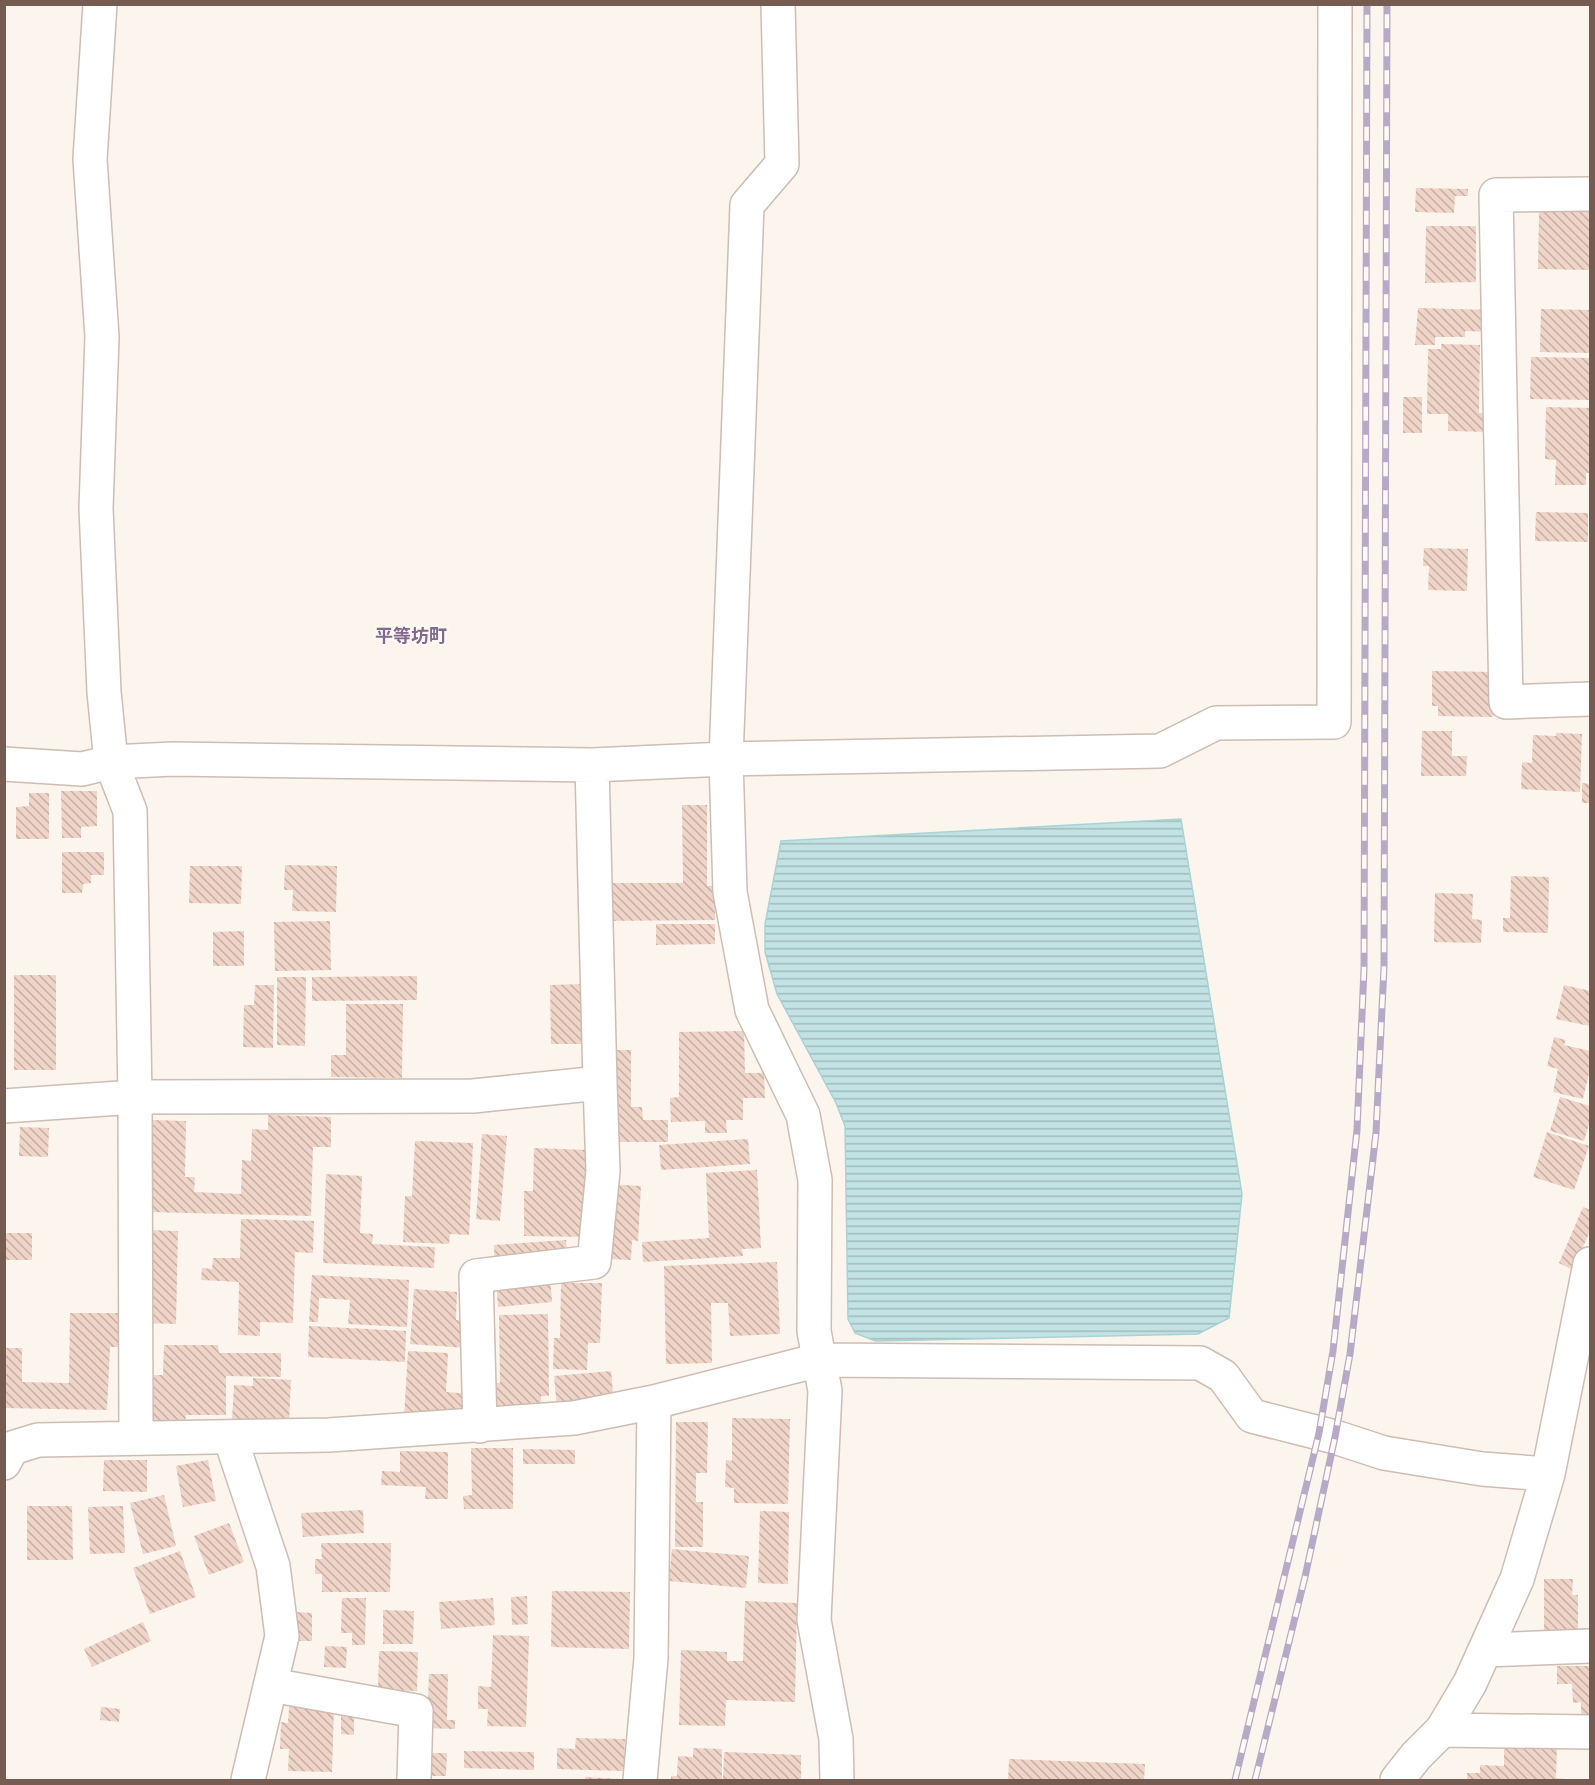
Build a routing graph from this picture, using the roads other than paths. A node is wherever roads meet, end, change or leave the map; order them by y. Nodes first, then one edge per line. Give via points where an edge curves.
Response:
1 (100, 4) edge
2 (778, 4) edge
3 (1335, 4) edge
4 (1590, 194) edge
5 (1590, 699) edge
6 (726, 759) junction
7 (111, 762) junction
8 (4, 764) edge
9 (592, 765) junction
10 (600, 1083) junction
11 (135, 1097) junction
12 (4, 1106) edge
13 (1590, 1264) edge
14 (819, 1360) junction
15 (1578, 1391) edge
16 (654, 1402) junction
17 (480, 1426) junction
18 (136, 1437) junction
19 (230, 1437) junction
20 (4, 1463) edge
21 (1548, 1474) junction
22 (1590, 1646) edge
23 (1485, 1650) junction
24 (271, 1685) junction
25 (1442, 1730) junction
26 (1590, 1732) edge
27 (248, 1780) edge
28 (414, 1780) edge
29 (640, 1780) edge
30 (837, 1780) edge
31 (1397, 1780) edge

1 - 7 street via 90,159 102,337 96,508
2 - 6 street via 782,164 747,205
3 - 6 street via 1334,722 1216,723 1160,751
4 - 5 street via 1496,195 1506,702
6 - 9 street
6 - 14 street via 730,892 752,1010 803,1115 814,1180 814,1331
7 - 8 street via 82,769
7 - 9 street via 173,759
7 - 11 street via 130,811
9 - 10 street
10 - 11 street via 473,1096
10 - 17 street via 603,1172 594,1262 476,1276
11 - 12 street
11 - 18 street
13 - 15 street
14 - 16 street
14 - 21 street via 1200,1363 1223,1376 1252,1416 1384,1453 1482,1469
14 - 30 street via 825,1391 813,1620 836,1739
15 - 21 street
16 - 17 street via 574,1418
16 - 29 street via 651,1658
17 - 19 street
18 - 19 street
18 - 20 street via 38,1440 12,1448
19 - 24 street via 273,1566 282,1636
21 - 23 street via 1517,1579
22 - 23 street
23 - 25 street
24 - 27 street
24 - 28 street via 416,1711
25 - 26 street
25 - 31 street

